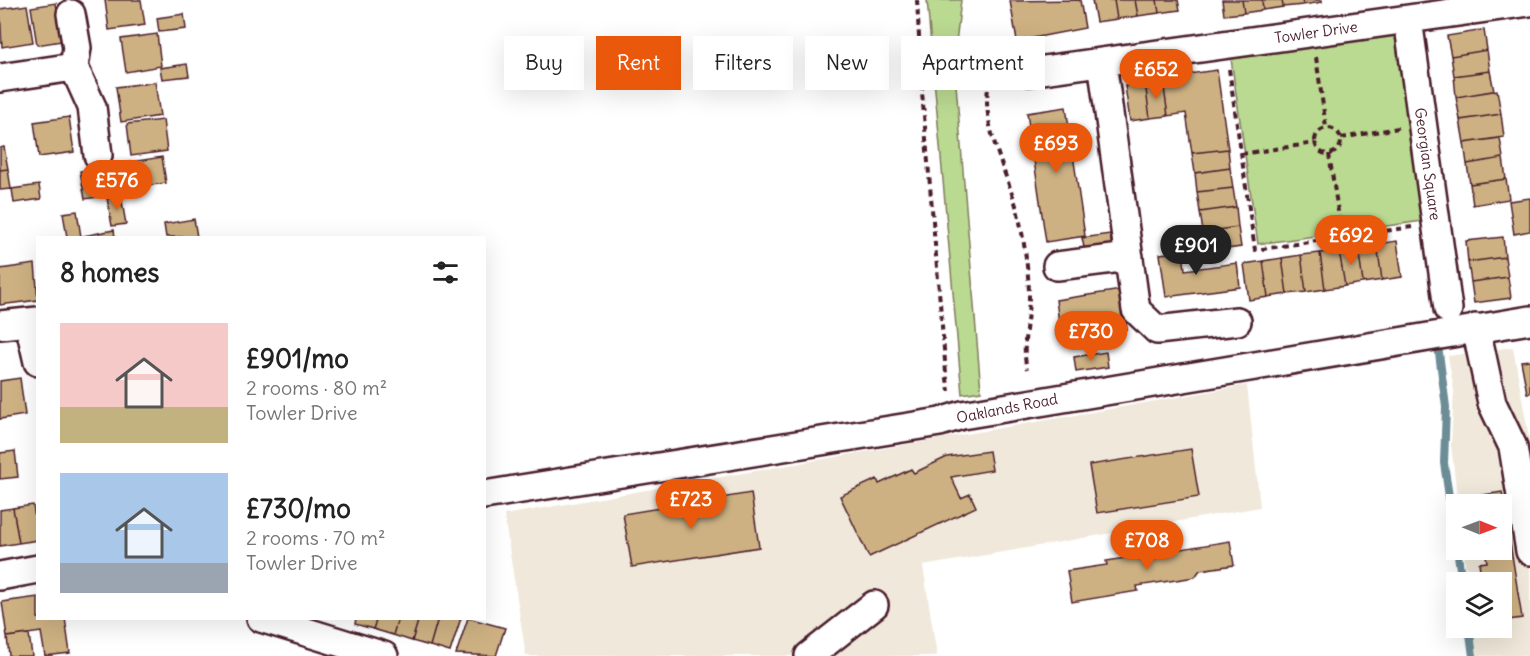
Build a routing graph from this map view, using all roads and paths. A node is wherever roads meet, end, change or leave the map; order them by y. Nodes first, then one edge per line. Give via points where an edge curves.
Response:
1 (917, 0) edge
2 (1527, 2) edge
3 (1399, 13) edge
4 (71, 14) dead end
5 (1312, 32) junction
6 (1224, 45) junction
7 (1102, 62) junction
8 (74, 67) junction
9 (1045, 70) edge
10 (0, 78) edge
11 (989, 90) edge
12 (1422, 124) junction
13 (1326, 128) junction
14 (1341, 138) junction
15 (1315, 143) junction
16 (1241, 154) junction
17 (1329, 154) junction
18 (98, 155) dead end
19 (1436, 223) junction
20 (1342, 237) junction
21 (1129, 257) junction
22 (1057, 266) dead end
23 (1448, 309) dead end
24 (1530, 320) edge
25 (1237, 321) dead end
26 (33, 322) edge
27 (0, 325) edge
28 (1476, 328) junction
29 (36, 346) edge
30 (1027, 369) dead end
31 (962, 415) junction
32 (486, 495) edge
33 (1530, 550) edge
34 (36, 569) edge
35 (0, 576) edge
36 (874, 605) dead end
37 (267, 620) edge
38 (384, 656) edge
39 (809, 656) edge

1 - 31 path via 946,373 948,390
2 - 3 street, Towler Drive
3 - 5 street, Towler Drive
3 - 12 street, Georgian Square
4 - 8 street via 76,48
5 - 6 street, Towler Drive
5 - 13 path
6 - 7 street, Towler Drive
6 - 16 path
7 - 9 street, Towler Drive
7 - 21 street
8 - 10 street
8 - 18 street via 92,107
11 - 30 path via 992,131 1018,211 1029,296
12 - 14 path
12 - 19 street, Georgian Square
13 - 14 path via 1337,130
13 - 15 path via 1317,133
14 - 17 path via 1340,147
15 - 16 path
15 - 17 path via 1321,152
16 - 20 path via 1255,250
17 - 20 path
19 - 20 path
19 - 23 street, Georgian Square
21 - 22 street
21 - 25 street via 1136,310 1157,330
24 - 28 street, Oaklands Road
26 - 27 street
26 - 29 street
28 - 31 street, Oaklands Road
28 - 33 street via 1492,403 1513,447
31 - 32 street, Oaklands Road via 940,422
34 - 35 street
36 - 39 street
37 - 38 street

